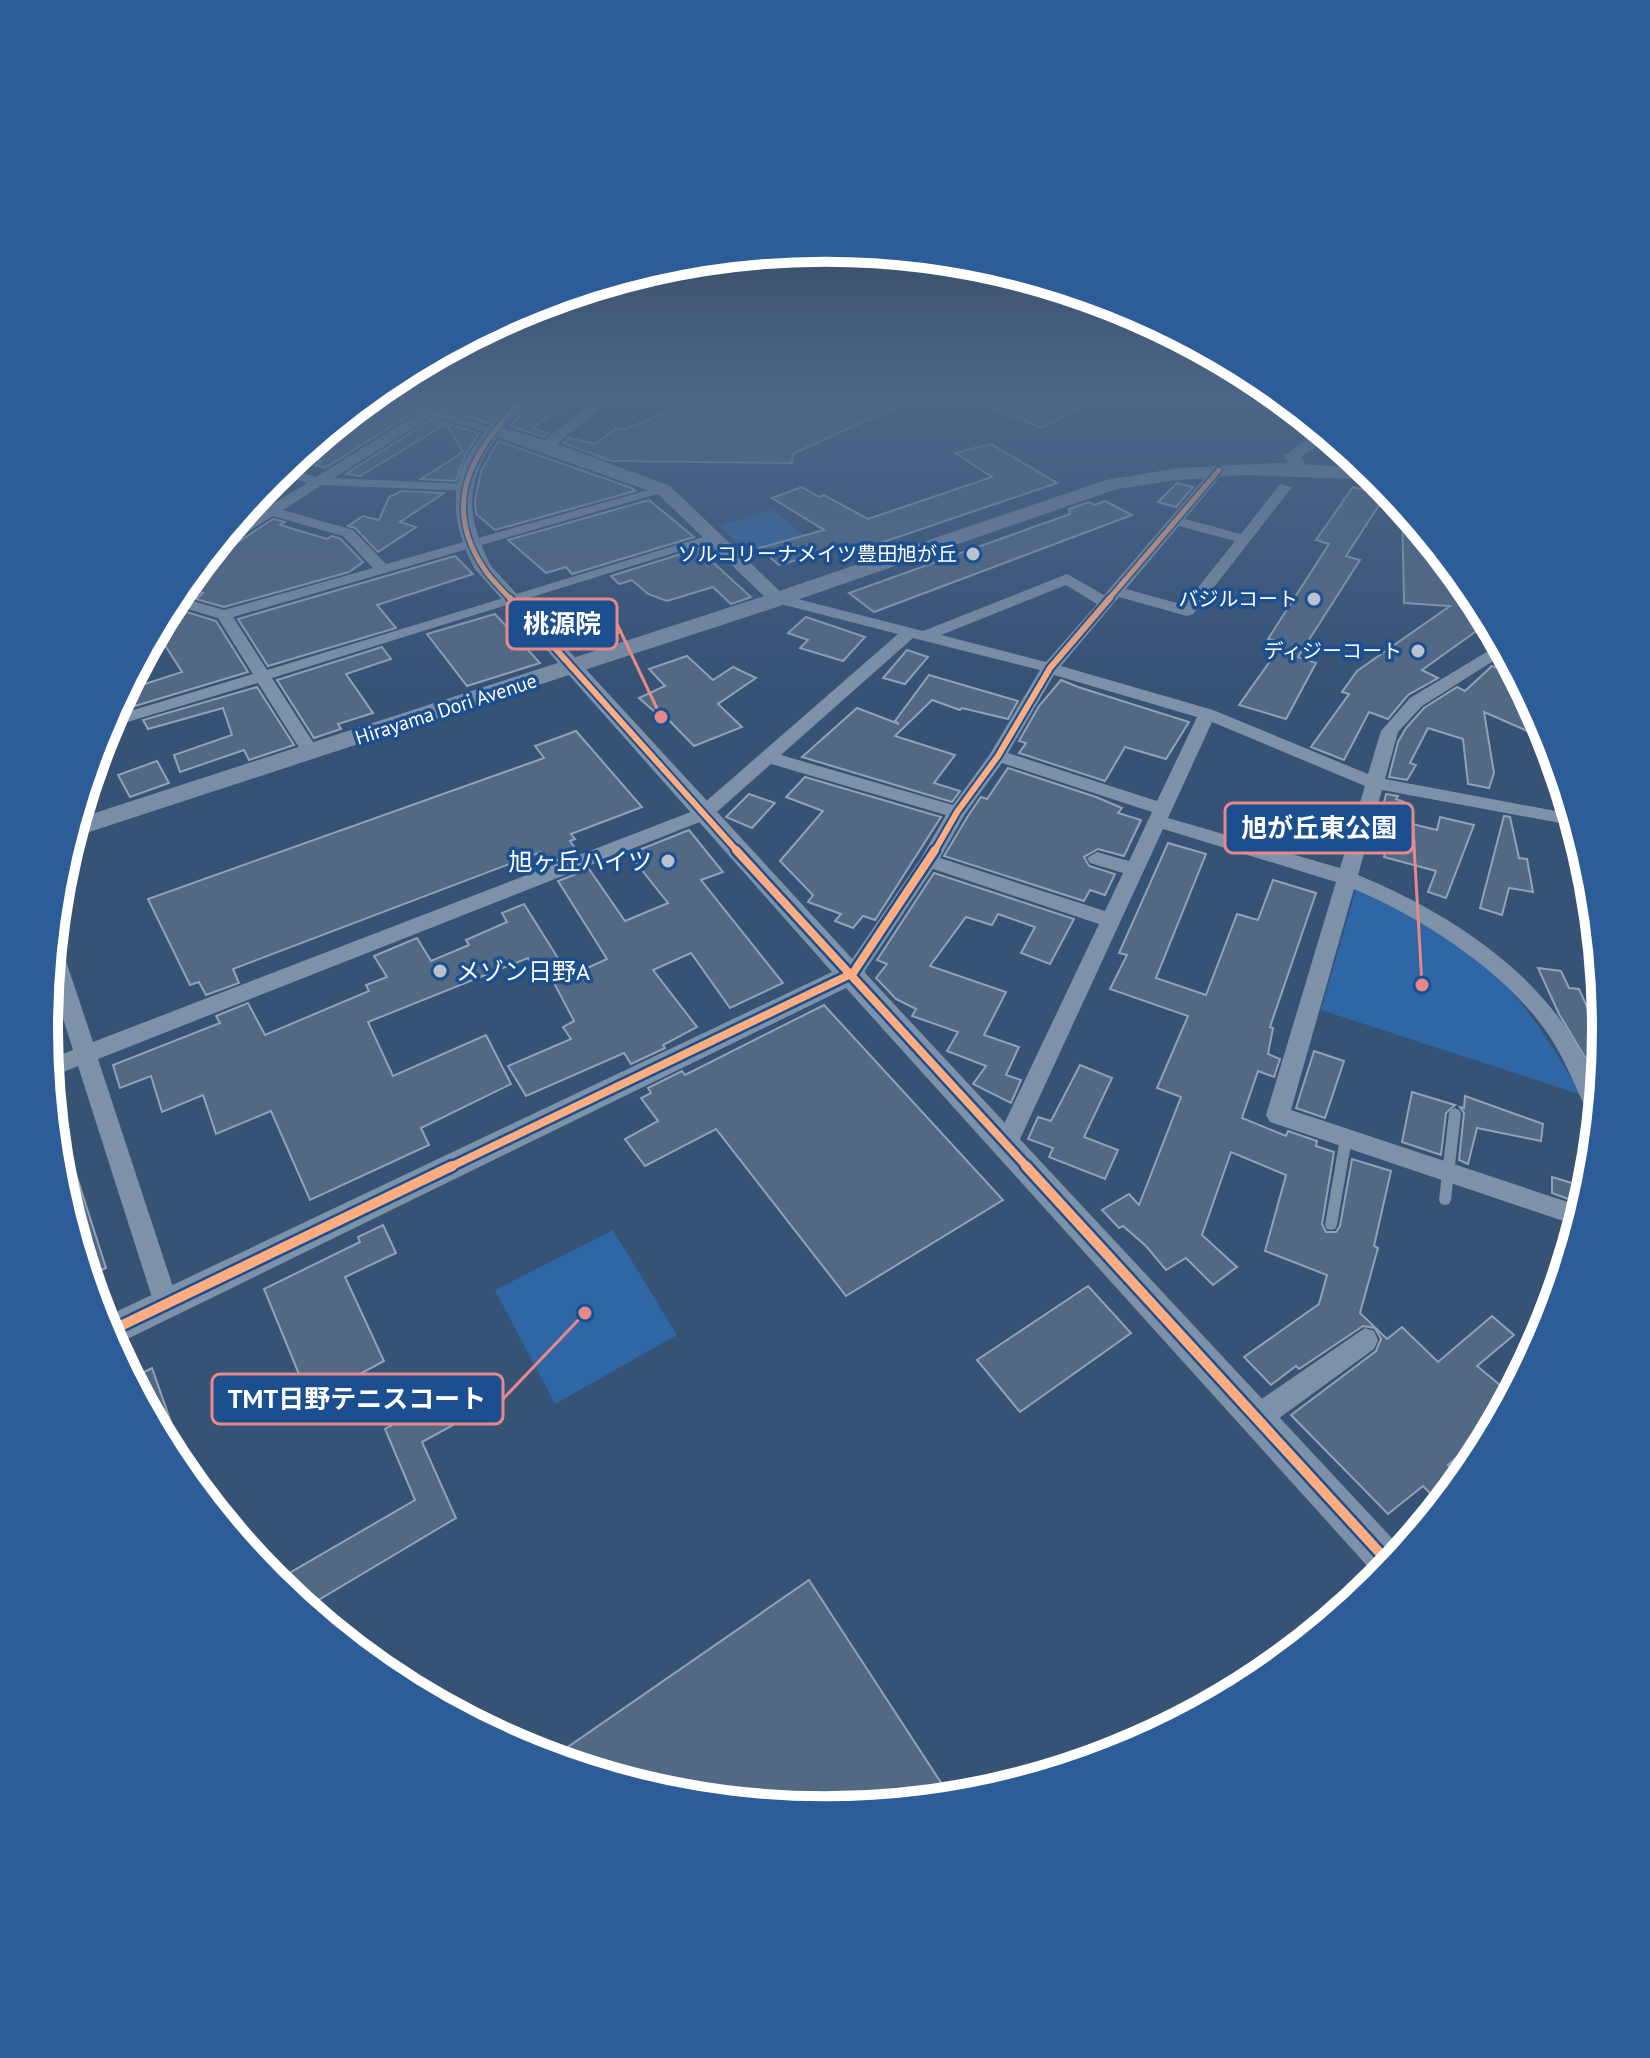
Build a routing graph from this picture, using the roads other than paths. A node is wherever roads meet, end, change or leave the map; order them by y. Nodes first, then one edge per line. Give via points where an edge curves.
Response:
1 (297, 493) edge
2 (465, 493) edge
3 (653, 493) edge
4 (667, 493) edge
5 (1086, 493) edge
6 (1200, 493) edge
7 (1280, 493) edge
8 (270, 511) junction
9 (1178, 521) junction
10 (244, 528) edge
11 (715, 538) junction
12 (1244, 539) junction
13 (471, 544) junction
14 (382, 569) junction
15 (1111, 597) junction
16 (778, 599) junction
17 (511, 600) junction
18 (186, 604) edge
19 (224, 615) junction
20 (917, 634) junction
21 (1493, 654) edge
22 (571, 668) junction
23 (1050, 668) junction
24 (265, 675) junction
25 (1207, 714) junction
26 (124, 719) edge
27 (311, 753) junction
28 (998, 756) junction
29 (768, 757) junction
30 (1374, 783) junction
31 (957, 812) junction
32 (703, 814) junction
33 (1159, 815) junction
34 (1562, 818) edge
35 (85, 826) edge
36 (1097, 858) dead end
37 (929, 861) junction
38 (1133, 869) junction
39 (1345, 875) junction
40 (1109, 920) junction
41 (853, 973) junction
42 (60, 976) edge
43 (85, 1054) junction
44 (59, 1064) edge
45 (1589, 1092) edge
46 (1455, 1113) dead end
47 (1346, 1138) junction
48 (1007, 1143) junction
49 (1447, 1170) junction
50 (1445, 1200) dead end
51 (1570, 1212) edge
52 (1331, 1225) dead end
53 (166, 1305) junction
54 (118, 1327) edge
55 (1365, 1340) dead end
56 (1257, 1418) junction
57 (1382, 1555) edge

1 - 8 street
2 - 13 street via 463,514
3 - 13 street
4 - 11 street
5 - 16 main road, Hirayama Dori Avenue
6 - 9 street
7 - 12 street
8 - 10 street
8 - 14 street via 348,533
9 - 12 street
9 - 15 street
11 - 16 street
11 - 17 street
12 - 15 street via 1187,611
13 - 14 street
13 - 17 street via 483,568
14 - 19 street
15 - 20 street via 1067,579
15 - 23 street
16 - 20 street
16 - 22 main road, Hirayama Dori Avenue
17 - 22 street
17 - 24 street
18 - 19 street
19 - 24 street
20 - 23 street
20 - 29 street
21 - 30 street via 1400,717 1383,747
22 - 27 main road, Hirayama Dori Avenue
22 - 32 street
23 - 25 street
23 - 28 street
24 - 26 street
24 - 27 street
25 - 30 street
25 - 33 street
27 - 35 main road, Hirayama Dori Avenue
28 - 31 street
28 - 33 street
29 - 31 street
29 - 32 street
30 - 34 street
30 - 39 street
31 - 37 street
32 - 41 street
32 - 43 street
33 - 38 street
33 - 39 street
36 - 38 street
37 - 40 street
37 - 41 street
38 - 40 street
39 - 45 street via 1440,922 1532,999 1559,1034
39 - 47 street via 1278,1115
40 - 48 street
41 - 48 street
41 - 53 street
42 - 43 street
43 - 44 street
43 - 53 street
46 - 49 lane
47 - 49 street
47 - 52 lane
48 - 56 street
49 - 50 lane
49 - 51 street
53 - 54 street
55 - 56 street
56 - 57 street

